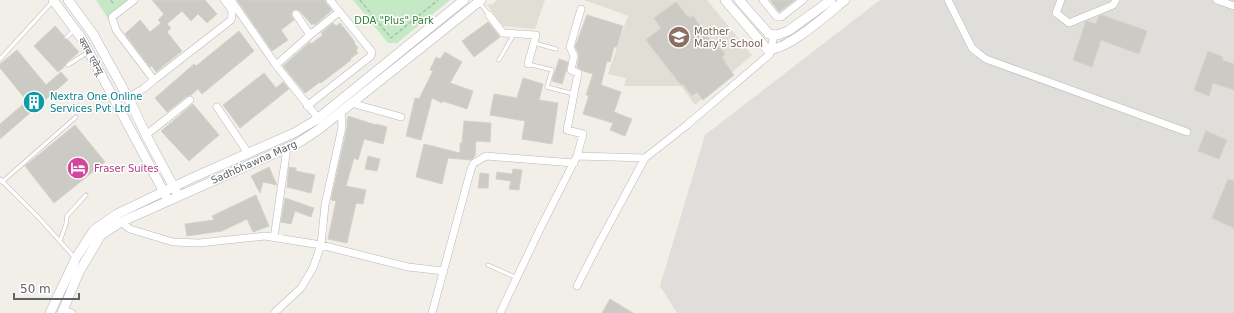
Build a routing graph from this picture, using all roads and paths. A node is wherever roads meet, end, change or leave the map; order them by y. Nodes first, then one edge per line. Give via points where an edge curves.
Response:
1 (53, 0) edge
2 (68, 0) edge
3 (134, 0) edge
4 (224, 0) edge
5 (231, 0) edge
6 (330, 0) edge
7 (360, 0) edge
8 (438, 0) edge
9 (464, 0) edge
10 (724, 0) edge
11 (739, 0) edge
12 (763, 0) edge
13 (803, 0) edge
14 (831, 0) edge
15 (845, 0) edge
16 (948, 0) edge
17 (1061, 0) edge
18 (1116, 0) edge
19 (1217, 0) edge
20 (480, 1) edge
21 (1234, 6) edge
22 (581, 9) dead end
23 (339, 12) junction
24 (296, 14) dead end
25 (489, 15) joint
26 (75, 29) junction
27 (310, 34) junction
28 (514, 34) junction
29 (774, 34) junction
30 (67, 37) dead end
31 (534, 43) junction
32 (776, 48) junction
33 (556, 50) dead end
34 (89, 51) junction
35 (0, 59) edge
36 (499, 60) dead end
37 (528, 64) joint
38 (68, 65) dead end
39 (276, 65) junction
40 (154, 80) junction
41 (574, 94) junction
42 (128, 97) junction
43 (190, 100) dead end
44 (352, 103) junction
45 (308, 106) junction
46 (217, 107) dead end
47 (341, 112) junction
48 (76, 117) dead end
49 (401, 117) dead end
50 (318, 118) junction
51 (1187, 132) dead end
52 (146, 135) junction
53 (287, 148) junction
54 (248, 153) junction
55 (645, 158) junction
56 (576, 159) junction
57 (1, 181) edge
58 (174, 187) junction
59 (163, 192) junction
60 (86, 195) dead end
61 (178, 196) junction
62 (168, 201) junction
63 (121, 222) junction
64 (274, 238) junction
65 (60, 241) junction
66 (321, 245) junction
67 (76, 258) junction
68 (488, 265) dead end
69 (444, 271) junction
70 (516, 278) junction
71 (577, 286) dead end
72 (66, 312) edge
73 (50, 313) edge
74 (274, 313) edge
75 (432, 313) edge
76 (500, 313) edge

1 - 26 street, क्लब एवेन्यू
1 - 35 lane
2 - 42 street, क्लब एवेन्यू via 93,34
3 - 40 street via 112,17 112,20 116,30
4 - 40 street via 233,14 231,20
5 - 39 street
6 - 23 street
7 - 8 path via 391,38
9 - 50 street, Sadhbhawna Marg
10 - 32 street via 767,49
11 - 29 street via 769,34
12 - 13 street via 778,17
14 - 29 street via 788,31
15 - 32 street via 794,39
16 - 51 street via 972,48 986,59
17 - 18 street via 1056,13 1069,23 1113,5
19 - 21 street
20 - 25 lane
20 - 44 street, Sadhbhawna Marg
22 - 41 street via 570,47 574,56 571,70 578,73
23 - 27 street
23 - 45 street via 372,52 371,56
24 - 27 street
25 - 28 street via 503,33
26 - 30 lane
26 - 34 street, क्लब एवेन्यू
27 - 39 street
28 - 31 street via 536,35
28 - 36 lane
29 - 32 street
31 - 33 lane
31 - 37 street
32 - 55 street via 687,126
34 - 38 lane
34 - 59 street, क्लब एवेन्यू
37 - 41 lane via 552,70 547,86
39 - 45 street
40 - 42 street
41 - 56 street via 567,130 583,134
42 - 52 street, क्लब एवेन्यू
43 - 52 street
44 - 47 street, Sadhbhawna Marg
44 - 49 street
45 - 50 street
46 - 54 street
47 - 53 street, Sadhbhawna Marg via 318,130
47 - 66 street via 342,127 325,205
48 - 57 lane
50 - 54 street, Sadhbhawna Marg via 294,133
52 - 58 street, क्लब एवेन्यू
53 - 61 street, Sadhbhawna Marg
53 - 64 street
54 - 58 street, Sadhbhawna Marg
55 - 56 street
55 - 71 street
56 - 69 street via 486,156 474,164
56 - 70 street
57 - 65 lane
58 - 59 street, Sadhbhawna Marg
58 - 61 street, क्लब एवेन्यू
59 - 62 street, क्लब एवेन्यू
59 - 67 street, Sadhbhawna Marg via 117,214 94,230
60 - 65 lane via 67,216
61 - 62 street, Sadhbhawna Marg
62 - 63 street, Sadhbhawna Marg
63 - 64 street via 130,229 173,242 199,243 265,236
63 - 72 street, Sadhbhawna Marg via 101,235 80,272
64 - 66 street
65 - 67 lane
66 - 69 street via 408,266
66 - 74 street via 313,268 301,288
67 - 73 street, Sadhbhawna Marg
68 - 70 lane
69 - 75 street
70 - 76 street

